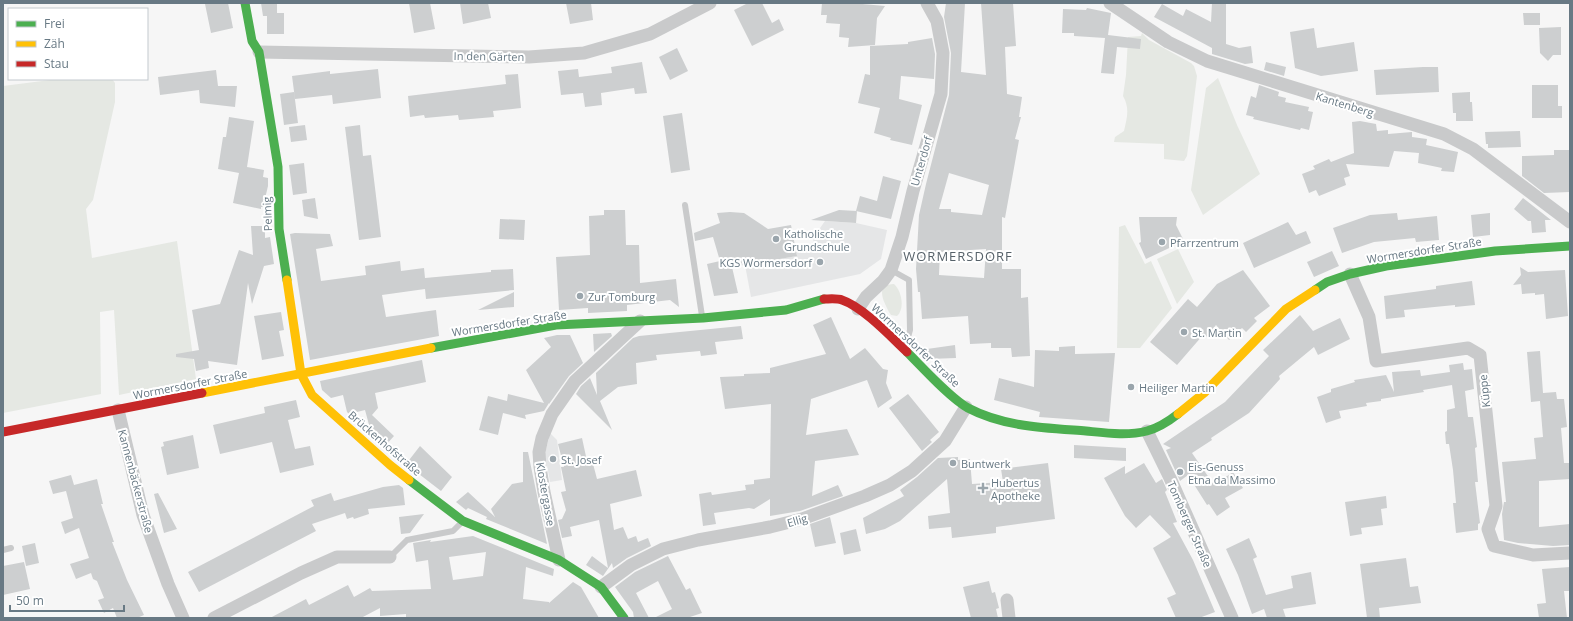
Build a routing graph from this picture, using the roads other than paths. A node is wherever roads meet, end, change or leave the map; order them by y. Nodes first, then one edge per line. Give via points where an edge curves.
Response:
1 (245, 3) edge
2 (710, 3) edge
3 (927, 3) edge
4 (1110, 3) edge
5 (259, 52) junction
6 (685, 205) dead end
7 (1570, 222) edge
8 (1570, 246) edge
9 (891, 270) junction
10 (1350, 274) junction
11 (858, 309) junction
12 (703, 318) junction
13 (640, 321) junction
14 (907, 341) dead end
15 (301, 374) junction
16 (966, 407) junction
17 (118, 410) junction
18 (1147, 431) junction
19 (3, 432) edge
20 (463, 521) junction
21 (11, 548) dead end
22 (3, 550) edge
23 (1570, 553) edge
24 (390, 557) joint
25 (559, 560) junction
26 (601, 587) junction
27 (1007, 600) dead end
28 (183, 618) edge
29 (214, 618) edge
30 (624, 618) edge
31 (1009, 618) edge
32 (1232, 618) edge

1 - 5 main road, Pelmig via 252,41
2 - 5 street, In den Gärten via 650,34 584,53 530,57
3 - 9 street, Unterdorf via 937,21 943,53 940,94
4 - 7 street, Kantenberg via 1168,42 1207,61 1444,134 1473,149
5 - 15 main road, Pelmig via 278,167 279,229
6 - 12 lane
8 - 10 main road, Wormersdorfer Straße via 1495,251 1386,266
9 - 11 street, Unterdorf
9 - 14 lane via 909,280 910,330
10 - 18 main road, Wormersdorfer Straße via 1327,282 1286,309 1204,393 1169,420
10 - 23 street, Küppe via 1369,317 1376,360 1468,348 1480,355 1496,506 1488,529 1494,546 1533,555
11 - 12 main road, Wormersdorfer Straße via 842,300 824,299 786,310
11 - 16 main road, Wormersdorfer Straße via 876,322 931,377
12 - 13 main road, Wormersdorfer Straße
13 - 15 main road, Wormersdorfer Straße via 556,325
13 - 25 street, Klostergasse via 575,381 552,414 542,438 539,452 540,467
15 - 17 main road, Wormersdorfer Straße
15 - 20 main road, Brückenhofstraße via 312,395 390,465
16 - 18 main road, Wormersdorfer Straße via 992,419 1032,427 1123,434
16 - 26 street, Ellig via 945,441 912,472 890,485 802,519 663,549 631,565
17 - 19 main road, Wormersdorfer Straße
17 - 28 street, Kannenbäckerstraße via 143,515
18 - 32 street, Tomberger Straße
20 - 24 lane via 453,531 407,540
20 - 25 main road, Brückenhofstraße
21 - 22 lane
24 - 29 street via 337,558 301,573
25 - 26 main road, Brückenhofstraße
26 - 30 main road, Brückenhofstraße
27 - 31 street

